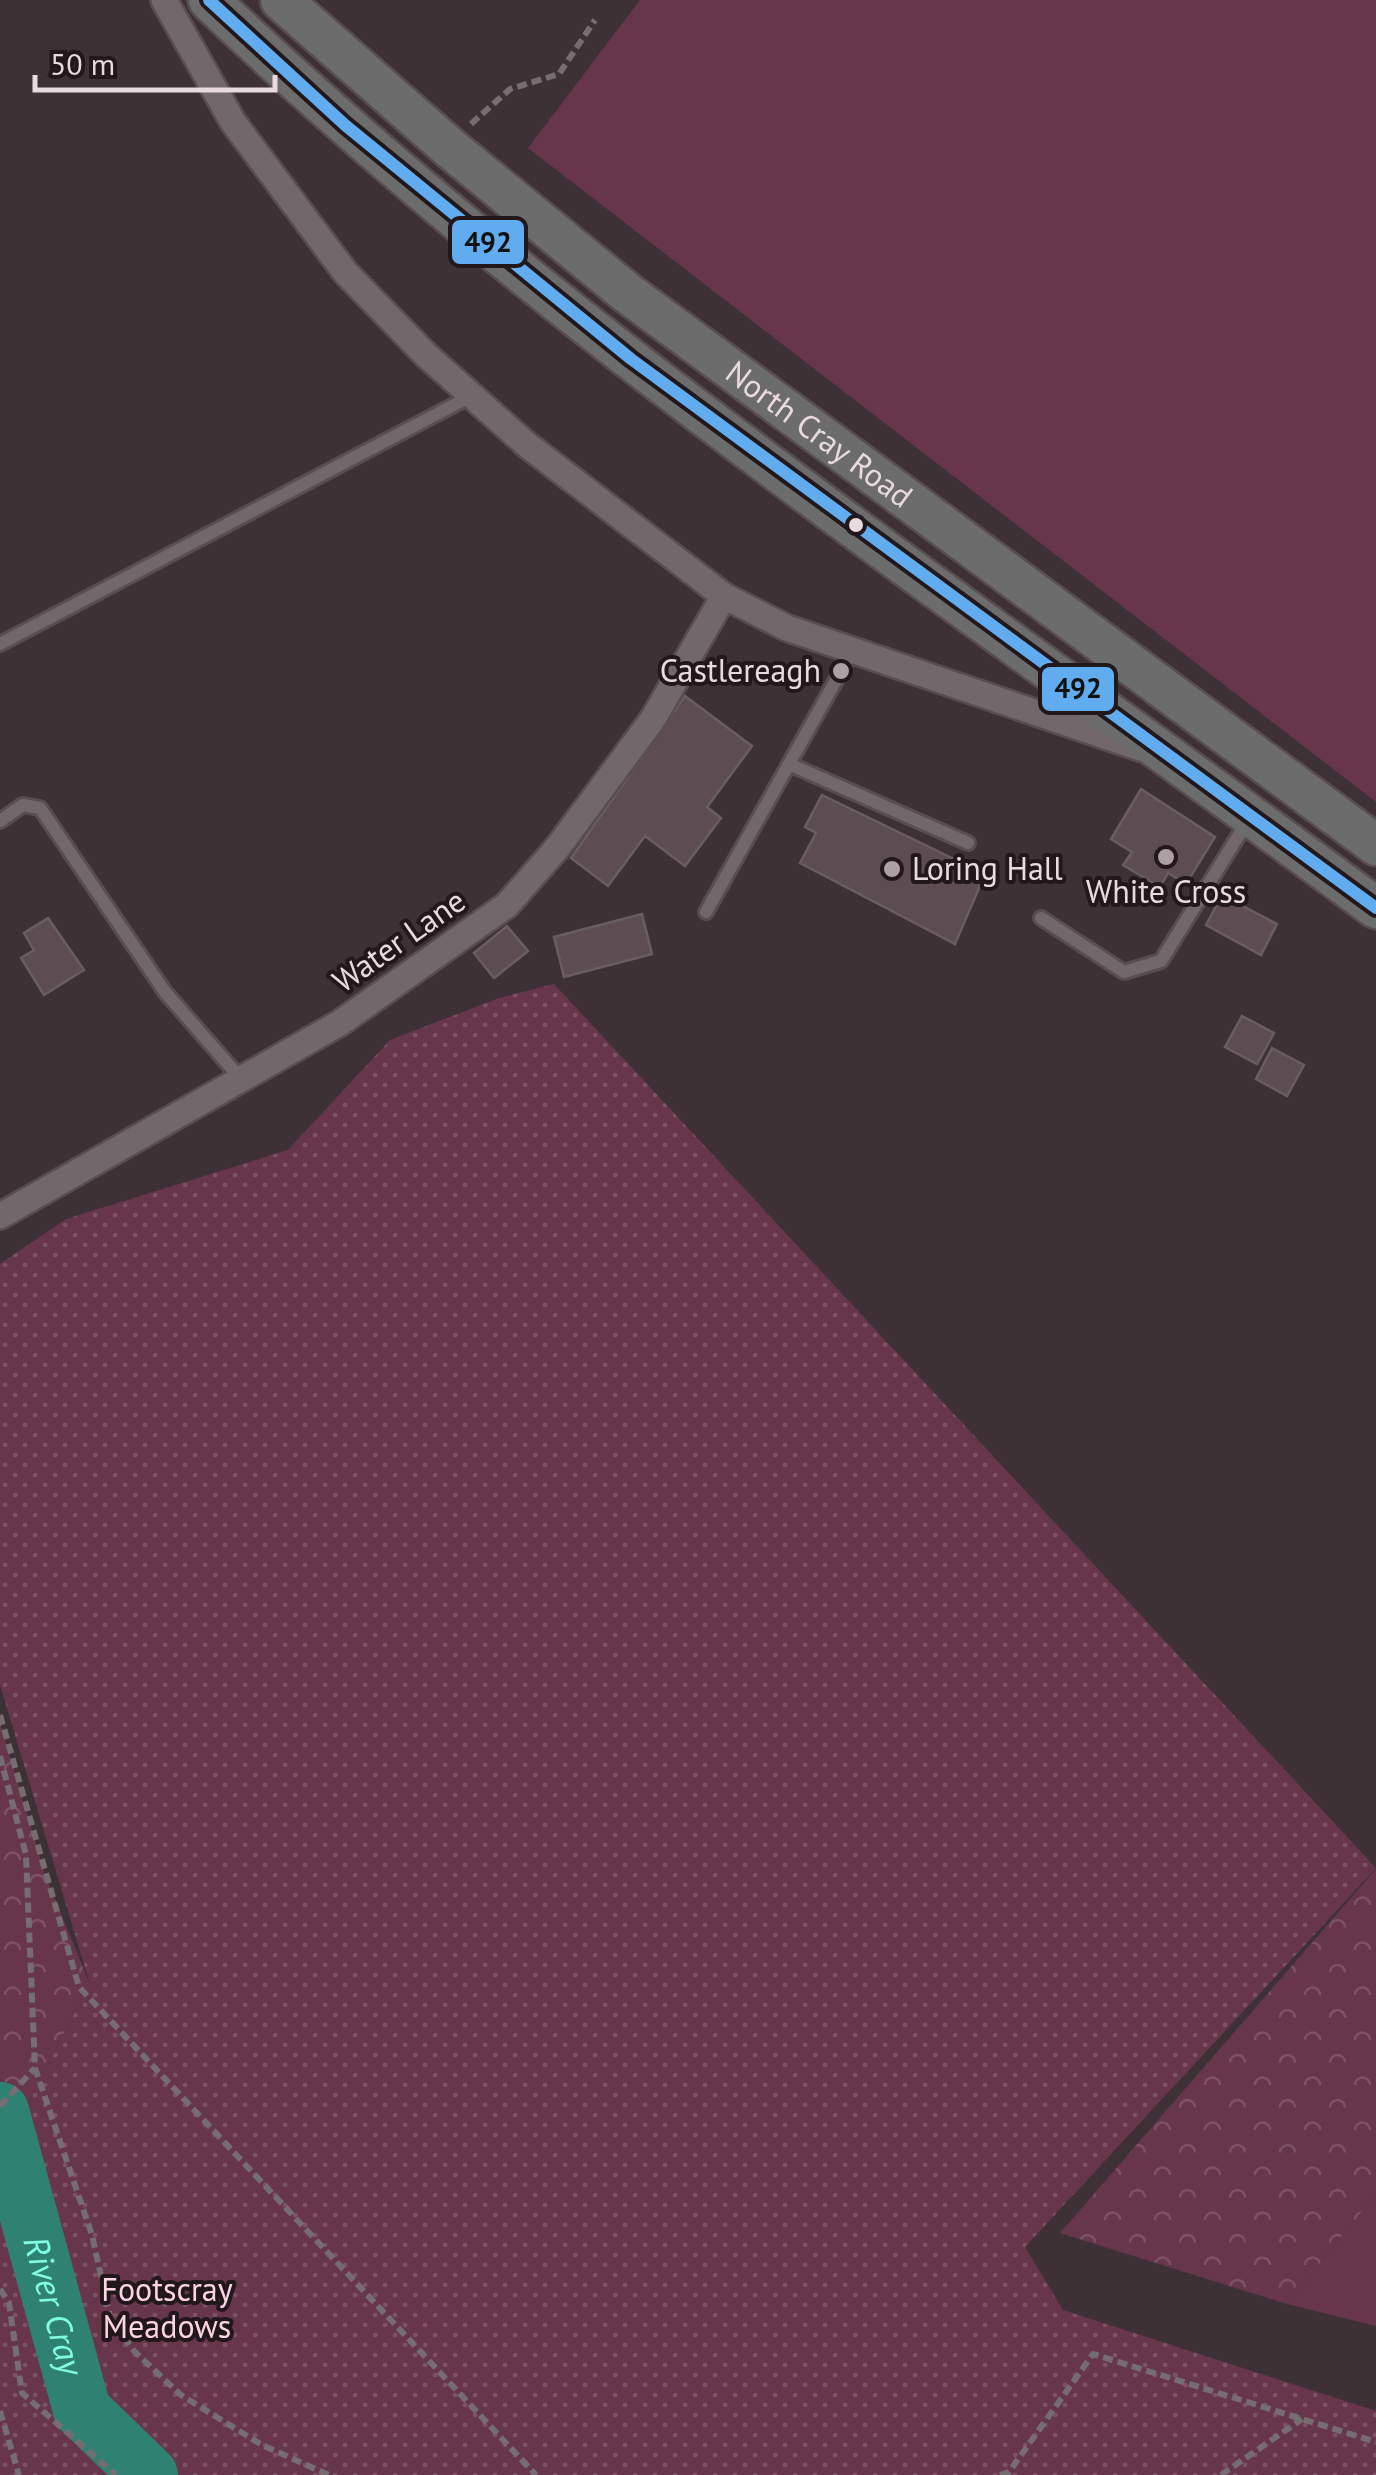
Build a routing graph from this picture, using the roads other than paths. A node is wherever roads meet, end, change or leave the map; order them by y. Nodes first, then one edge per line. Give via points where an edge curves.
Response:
1 (164, 0) edge
2 (209, 0) edge
3 (281, 0) edge
4 (471, 396) junction
5 (724, 596) junction
6 (0, 644) edge
7 (853, 650) junction
8 (1178, 761) junction
9 (789, 764) junction
10 (1251, 815) junction
11 (0, 822) edge
12 (968, 843) dead end
13 (1376, 845) edge
14 (1376, 908) edge
15 (706, 912) dead end
16 (1041, 918) dead end
17 (241, 1079) junction
18 (0, 1216) edge

1 - 4 street via 233,122 345,272
2 - 8 main road, North Cray Road via 596,333
3 - 13 main road, North Cray Road via 626,292
4 - 5 street
4 - 6 lane
5 - 7 street via 787,628
5 - 17 street, Water Lane via 653,719 507,904 340,1023
7 - 8 street
7 - 9 lane
8 - 10 main road, North Cray Road
9 - 12 lane
9 - 15 lane
10 - 14 main road, North Cray Road
10 - 16 lane via 1160,961 1124,972
11 - 17 lane via 23,805 40,808 165,992
17 - 18 street, Water Lane

